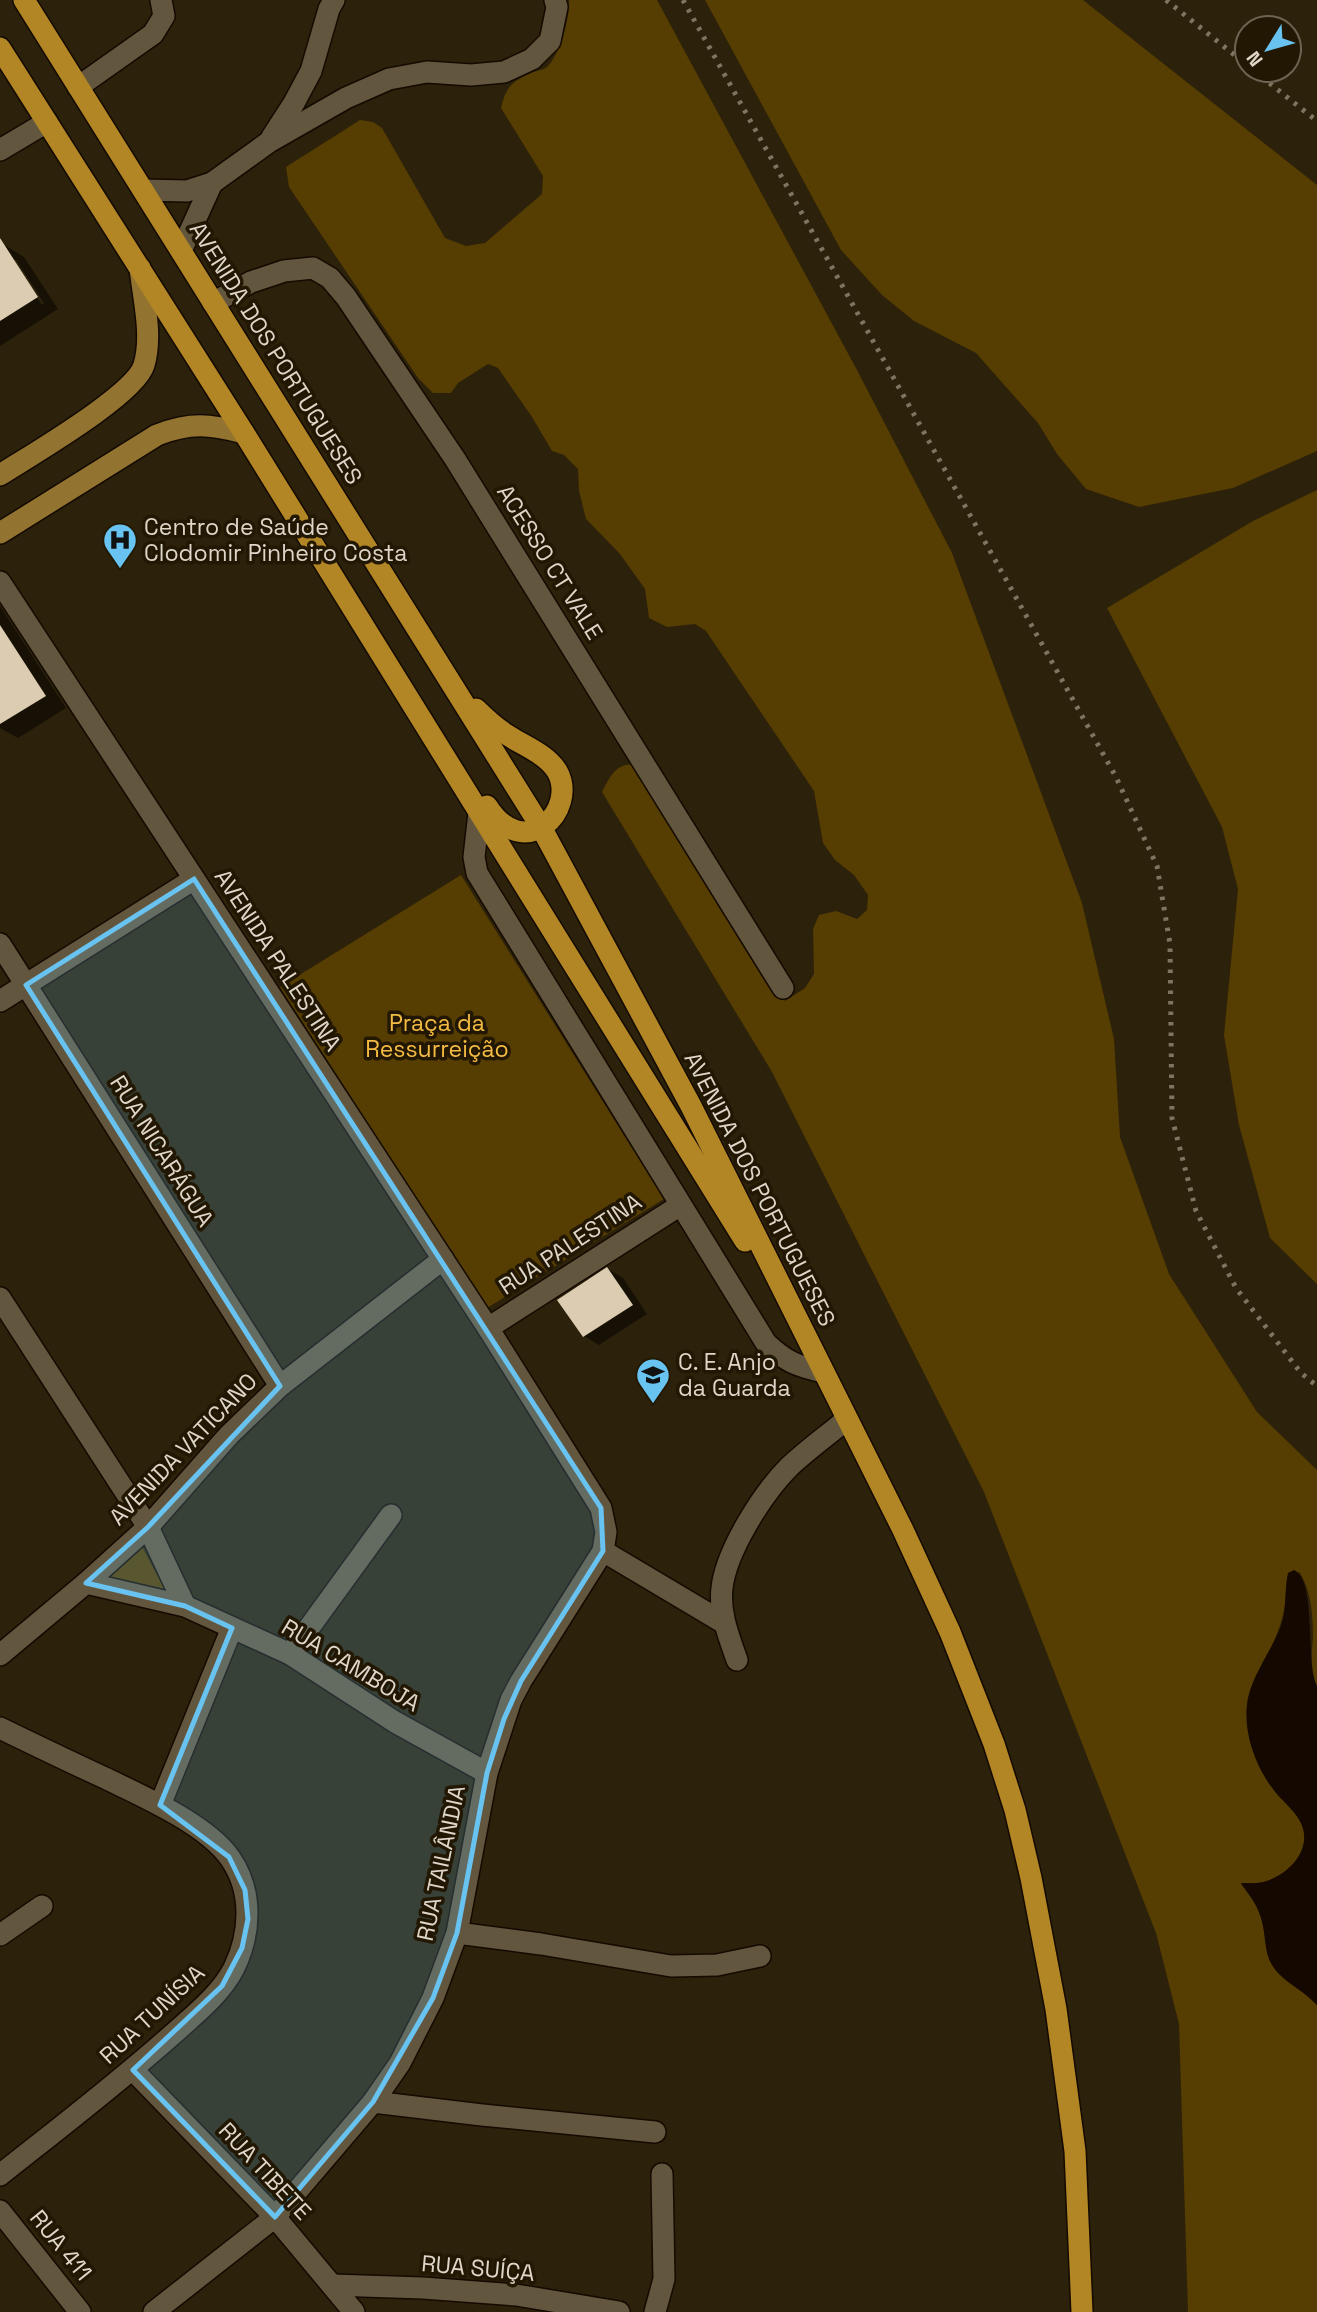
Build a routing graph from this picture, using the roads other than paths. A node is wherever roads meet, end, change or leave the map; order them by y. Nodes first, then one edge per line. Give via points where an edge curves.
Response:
1 (24, 0) edge
2 (161, 0) edge
3 (334, 0) edge
4 (555, 0) edge
5 (0, 48) edge
6 (311, 71) junction
7 (78, 87) junction
8 (346, 98) junction
9 (47, 122) junction
10 (269, 142) junction
11 (0, 150) edge
12 (212, 183) junction
13 (143, 190) junction
14 (181, 251) junction
15 (139, 268) junction
16 (213, 303) junction
17 (244, 433) junction
18 (0, 475) edge
19 (0, 533) edge
20 (0, 582) edge
21 (397, 680) junction
22 (455, 689) junction
23 (479, 813) junction
24 (541, 827) junction
25 (194, 879) junction
26 (0, 944) edge
27 (26, 985) junction
28 (783, 988) dead end
29 (0, 1001) edge
30 (679, 1206) junction
31 (443, 1259) junction
32 (0, 1298) edge
33 (488, 1328) junction
34 (810, 1347) junction
35 (823, 1372) junction
36 (280, 1386) junction
37 (847, 1419) junction
38 (391, 1515) dead end
39 (148, 1527) junction
40 (603, 1551) junction
41 (86, 1583) junction
42 (185, 1606) junction
43 (724, 1623) junction
44 (232, 1628) junction
45 (290, 1654) junction
46 (0, 1655) edge
47 (737, 1660) dead end
48 (0, 1728) edge
49 (487, 1773) junction
50 (160, 1805) junction
51 (42, 1906) dead end
52 (457, 1933) junction
53 (0, 1935) edge
54 (760, 1956) dead end
55 (133, 2070) junction
56 (373, 2102) junction
57 (655, 2132) dead end
58 (662, 2174) dead end
59 (0, 2175) edge
60 (0, 2211) edge
61 (275, 2217) junction
62 (332, 2285) junction
63 (80, 2312) edge
64 (153, 2312) edge
65 (354, 2312) edge
66 (619, 2312) edge
67 (655, 2312) edge
68 (1082, 2312) edge

1 - 7 highway, AVENIDA DOS PORTUGUESES
2 - 7 street via 164,16 153,34
3 - 6 street
4 - 8 street via 550,41 532,59 504,72 427,72 389,79
5 - 9 highway, AVENIDA DOS PORTUGUESES
6 - 8 street via 322,89
6 - 10 street
7 - 13 highway, AVENIDA DOS PORTUGUESES
8 - 10 street
9 - 11 street
9 - 15 highway, AVENIDA DOS PORTUGUESES
10 - 12 street
12 - 13 street via 187,191
12 - 14 street
13 - 14 highway, AVENIDA DOS PORTUGUESES
14 - 16 highway, AVENIDA DOS PORTUGUESES
15 - 17 highway, AVENIDA DOS PORTUGUESES
15 - 18 main road via 147,338 139,375 117,397
16 - 22 highway, AVENIDA DOS PORTUGUESES
16 - 28 street, ACESSO CT VALE via 251,282 313,268 330,278 346,297 455,459
17 - 19 main road via 195,424 157,435
17 - 21 highway, AVENIDA DOS PORTUGUESES
20 - 25 street, AVENIDA PALESTINA
21 - 23 highway, AVENIDA DOS PORTUGUESES
21 - 24 highway via 441,729 496,819 523,833
22 - 24 highway, AVENIDA DOS PORTUGUESES
22 - 24 highway via 498,728 541,754 557,772 562,796 553,816
23 - 30 street via 474,857 477,873
23 - 34 highway, AVENIDA DOS PORTUGUESES
24 - 34 highway, AVENIDA DOS PORTUGUESES via 691,1106
25 - 27 street
25 - 31 street, AVENIDA PALESTINA
26 - 27 street, RUA NICARÁGUA
27 - 29 street
27 - 36 street, RUA NICARÁGUA
30 - 33 street, RUA PALESTINA
30 - 35 street via 766,1343 797,1367
31 - 33 street, AVENIDA PALESTINA
31 - 36 street, AVENIDA VATICANO
32 - 39 street
33 - 40 street, AVENIDA PALESTINA via 601,1508 606,1532
34 - 35 highway
35 - 37 highway
36 - 39 street, AVENIDA VATICANO via 229,1435
37 - 43 street via 788,1468 748,1521 721,1589
37 - 68 highway via 950,1632 1015,1810 1056,2009 1075,2151
38 - 45 street
39 - 41 street, AVENIDA VATICANO
39 - 42 street
40 - 43 street
40 - 49 street, RUA TAILÂNDIA via 521,1681
41 - 42 street, RUA CAMBOJA
41 - 46 street, AVENIDA VATICANO
42 - 44 street, RUA CAMBOJA
43 - 47 street
44 - 45 street, RUA CAMBOJA
44 - 50 street
45 - 49 street, RUA CAMBOJA via 395,1722
48 - 50 street, RUA TUNÍSIA
49 - 52 street, RUA TAILÂNDIA
50 - 55 street, RUA TUNÍSIA via 205,1834 229,1857 245,1890 248,1919 242,1948 222,1986
51 - 53 street
52 - 54 street via 671,1966 717,1965
52 - 56 street, RUA TAILÂNDIA via 433,1998 400,2063
55 - 59 street, RUA TUNÍSIA
55 - 61 street, RUA TIBETE
56 - 57 street
56 - 61 street, RUA TAILÂNDIA
58 - 67 street via 664,2279
60 - 63 street, RUA 411
61 - 62 street, RUA TIBETE
61 - 64 street, RUA TAILÂNDIA
62 - 65 street, RUA TIBETE
62 - 66 street, RUA SUÍÇA via 516,2295

